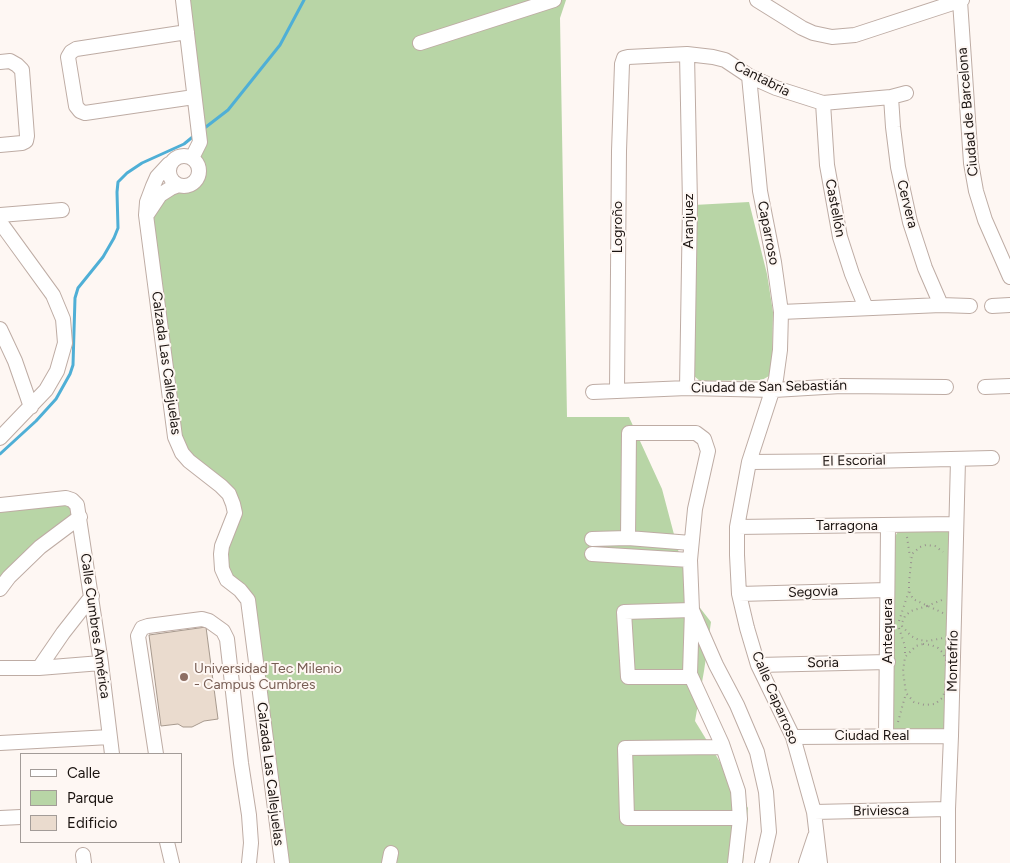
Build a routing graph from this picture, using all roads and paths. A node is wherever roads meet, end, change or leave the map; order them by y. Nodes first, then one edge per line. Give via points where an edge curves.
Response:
1 (182, 0) edge
2 (554, 0) edge
3 (757, 0) edge
4 (961, 0) edge
5 (187, 32) junction
6 (420, 43) dead end
7 (687, 54) junction
8 (0, 62) edge
9 (622, 64) joint
10 (749, 76) junction
11 (906, 93) dead end
12 (194, 97) junction
13 (891, 97) junction
14 (823, 104) junction
15 (0, 144) edge
16 (192, 158) junction
17 (169, 164) junction
18 (179, 185) junction
19 (62, 210) dead end
20 (0, 215) edge
21 (146, 215) junction
22 (0, 222) edge
23 (1010, 277) edge
24 (941, 305) junction
25 (1010, 305) edge
26 (970, 306) dead end
27 (992, 306) dead end
28 (866, 308) junction
29 (781, 312) junction
30 (0, 329) edge
31 (946, 386) dead end
32 (1010, 386) edge
33 (985, 387) dead end
34 (687, 388) junction
35 (774, 390) junction
36 (617, 391) junction
37 (593, 392) dead end
38 (31, 407) junction
39 (0, 438) edge
40 (992, 458) dead end
41 (958, 460) junction
42 (749, 462) junction
43 (0, 505) edge
44 (80, 517) junction
45 (956, 524) junction
46 (894, 526) junction
47 (737, 527) junction
48 (628, 538) junction
49 (592, 539) dead end
50 (691, 543) junction
51 (592, 554) dead end
52 (947, 557) dead end
53 (690, 560) junction
54 (910, 564) junction
55 (0, 589) edge
56 (887, 590) junction
57 (909, 591) junction
58 (739, 594) junction
59 (92, 596) junction
60 (946, 596) dead end
61 (927, 606) junction
62 (692, 610) junction
63 (945, 614) dead end
64 (948, 636) dead end
65 (905, 657) junction
66 (888, 662) junction
67 (102, 663) junction
68 (758, 665) junction
69 (0, 668) edge
70 (38, 668) junction
71 (691, 677) junction
72 (906, 693) junction
73 (886, 734) junction
74 (952, 736) junction
75 (110, 737) junction
76 (794, 737) junction
77 (0, 743) edge
78 (723, 748) junction
79 (112, 753) edge
80 (156, 753) edge
81 (948, 809) junction
82 (814, 812) junction
83 (20, 817) edge
84 (0, 818) edge
85 (740, 818) junction
86 (816, 830) junction
87 (167, 843) edge
88 (172, 863) edge
89 (249, 863) edge
90 (282, 863) edge
91 (735, 863) edge
92 (762, 863) edge
93 (806, 863) edge
94 (820, 863) edge
95 (948, 863) edge

1 - 5 street
2 - 6 street
3 - 4 street via 802,28 832,37 855,35
4 - 23 street, Ciudad de Barcelona via 972,172 985,220
5 - 12 street
5 - 12 street via 76,49 68,57 76,106 85,113
7 - 9 street, Cantabria via 628,57
7 - 10 street, Cantabria via 725,60
7 - 34 street, Aranjuez via 690,204
8 - 15 street via 10,61 22,70 27,136 22,143
9 - 36 street, Logroño
10 - 14 street, Cantabria
10 - 29 street, Caparroso via 760,190
11 - 13 street, Cantabria
12 - 16 street via 200,142
13 - 14 street, Cantabria
13 - 24 street, Cervera via 898,166 908,213 925,268
14 - 28 street, Castellón via 827,164 840,237
16 - 17 street via 181,155
16 - 18 street via 199,170 196,179 188,185
17 - 18 street via 171,179
17 - 21 street, Calzada Las Callejuelas via 152,186
18 - 21 street via 160,196
19 - 20 street
21 - 90 street, Calzada Las Callejuelas via 177,444 188,461 229,494 233,504 235,514 222,546 222,569 227,580 248,600
22 - 38 street via 53,295 63,319 65,343 58,371
24 - 26 street
24 - 28 street
25 - 27 street
28 - 29 street
29 - 35 street, Caparroso
30 - 38 street
31 - 35 street, Ciudad de San Sebastián
32 - 33 street
34 - 35 street, Ciudad de San Sebastián
34 - 36 street, Ciudad de San Sebastián
35 - 42 street, Calle Caparroso
36 - 37 street, Ciudad de San Sebastián
38 - 39 street
40 - 41 street, El Escorial
41 - 42 street, El Escorial
41 - 45 street, Montefrío
42 - 47 street, Calle Caparroso
43 - 44 street, Calle Cumbres América via 66,498 77,505
44 - 55 street via 40,547
44 - 59 street, Calle Cumbres América
45 - 46 street, Tarragona
45 - 74 street, Montefrío
46 - 47 street, Tarragona
46 - 54 path via 906,533
46 - 56 street, Antequera
47 - 58 street, Calle Caparroso
48 - 49 street
48 - 50 street
48 - 50 street via 629,433 696,433 704,439 708,451 694,509
50 - 53 street
51 - 53 street
52 - 54 path via 942,550 926,545 912,554
53 - 62 street
54 - 57 path
56 - 58 street, Segovia
56 - 66 street, Antequera
57 - 61 path via 913,598
57 - 65 path via 898,622
58 - 68 street, Calle Caparroso
59 - 67 street, Calle Cumbres América
59 - 70 street
60 - 61 path
61 - 63 path
61 - 64 path via 911,610 905,616 902,622 905,632 928,641
62 - 71 street
62 - 71 street via 624,612 628,677
62 - 92 street via 757,752 766,792 769,832
65 - 72 path
65 - 72 path via 916,646 931,645 943,653 948,675 947,687 935,704 914,702
66 - 68 street, Soria
66 - 73 street, Antequera
67 - 70 street
67 - 75 street, Calle Cumbres América
68 - 76 street, Calle Caparroso
69 - 70 street
71 - 78 street
72 - 73 path via 898,723
73 - 74 street, Ciudad Real
73 - 76 street, Ciudad Real
74 - 81 street, Montefrío
75 - 77 street
75 - 79 street, Calle Cumbres América
76 - 82 street, Calle Caparroso
78 - 85 street via 738,791
78 - 85 street via 626,748 627,818
80 - 89 street via 138,636 142,628 148,626 209,620 223,631 227,639 249,815
81 - 82 street, Briviesca
81 - 95 street, Montefrío
82 - 86 street, Calle Caparroso
83 - 84 street
85 - 91 street
86 - 93 street, Calle Caparroso
86 - 94 street, Calle Caparroso
87 - 88 street

